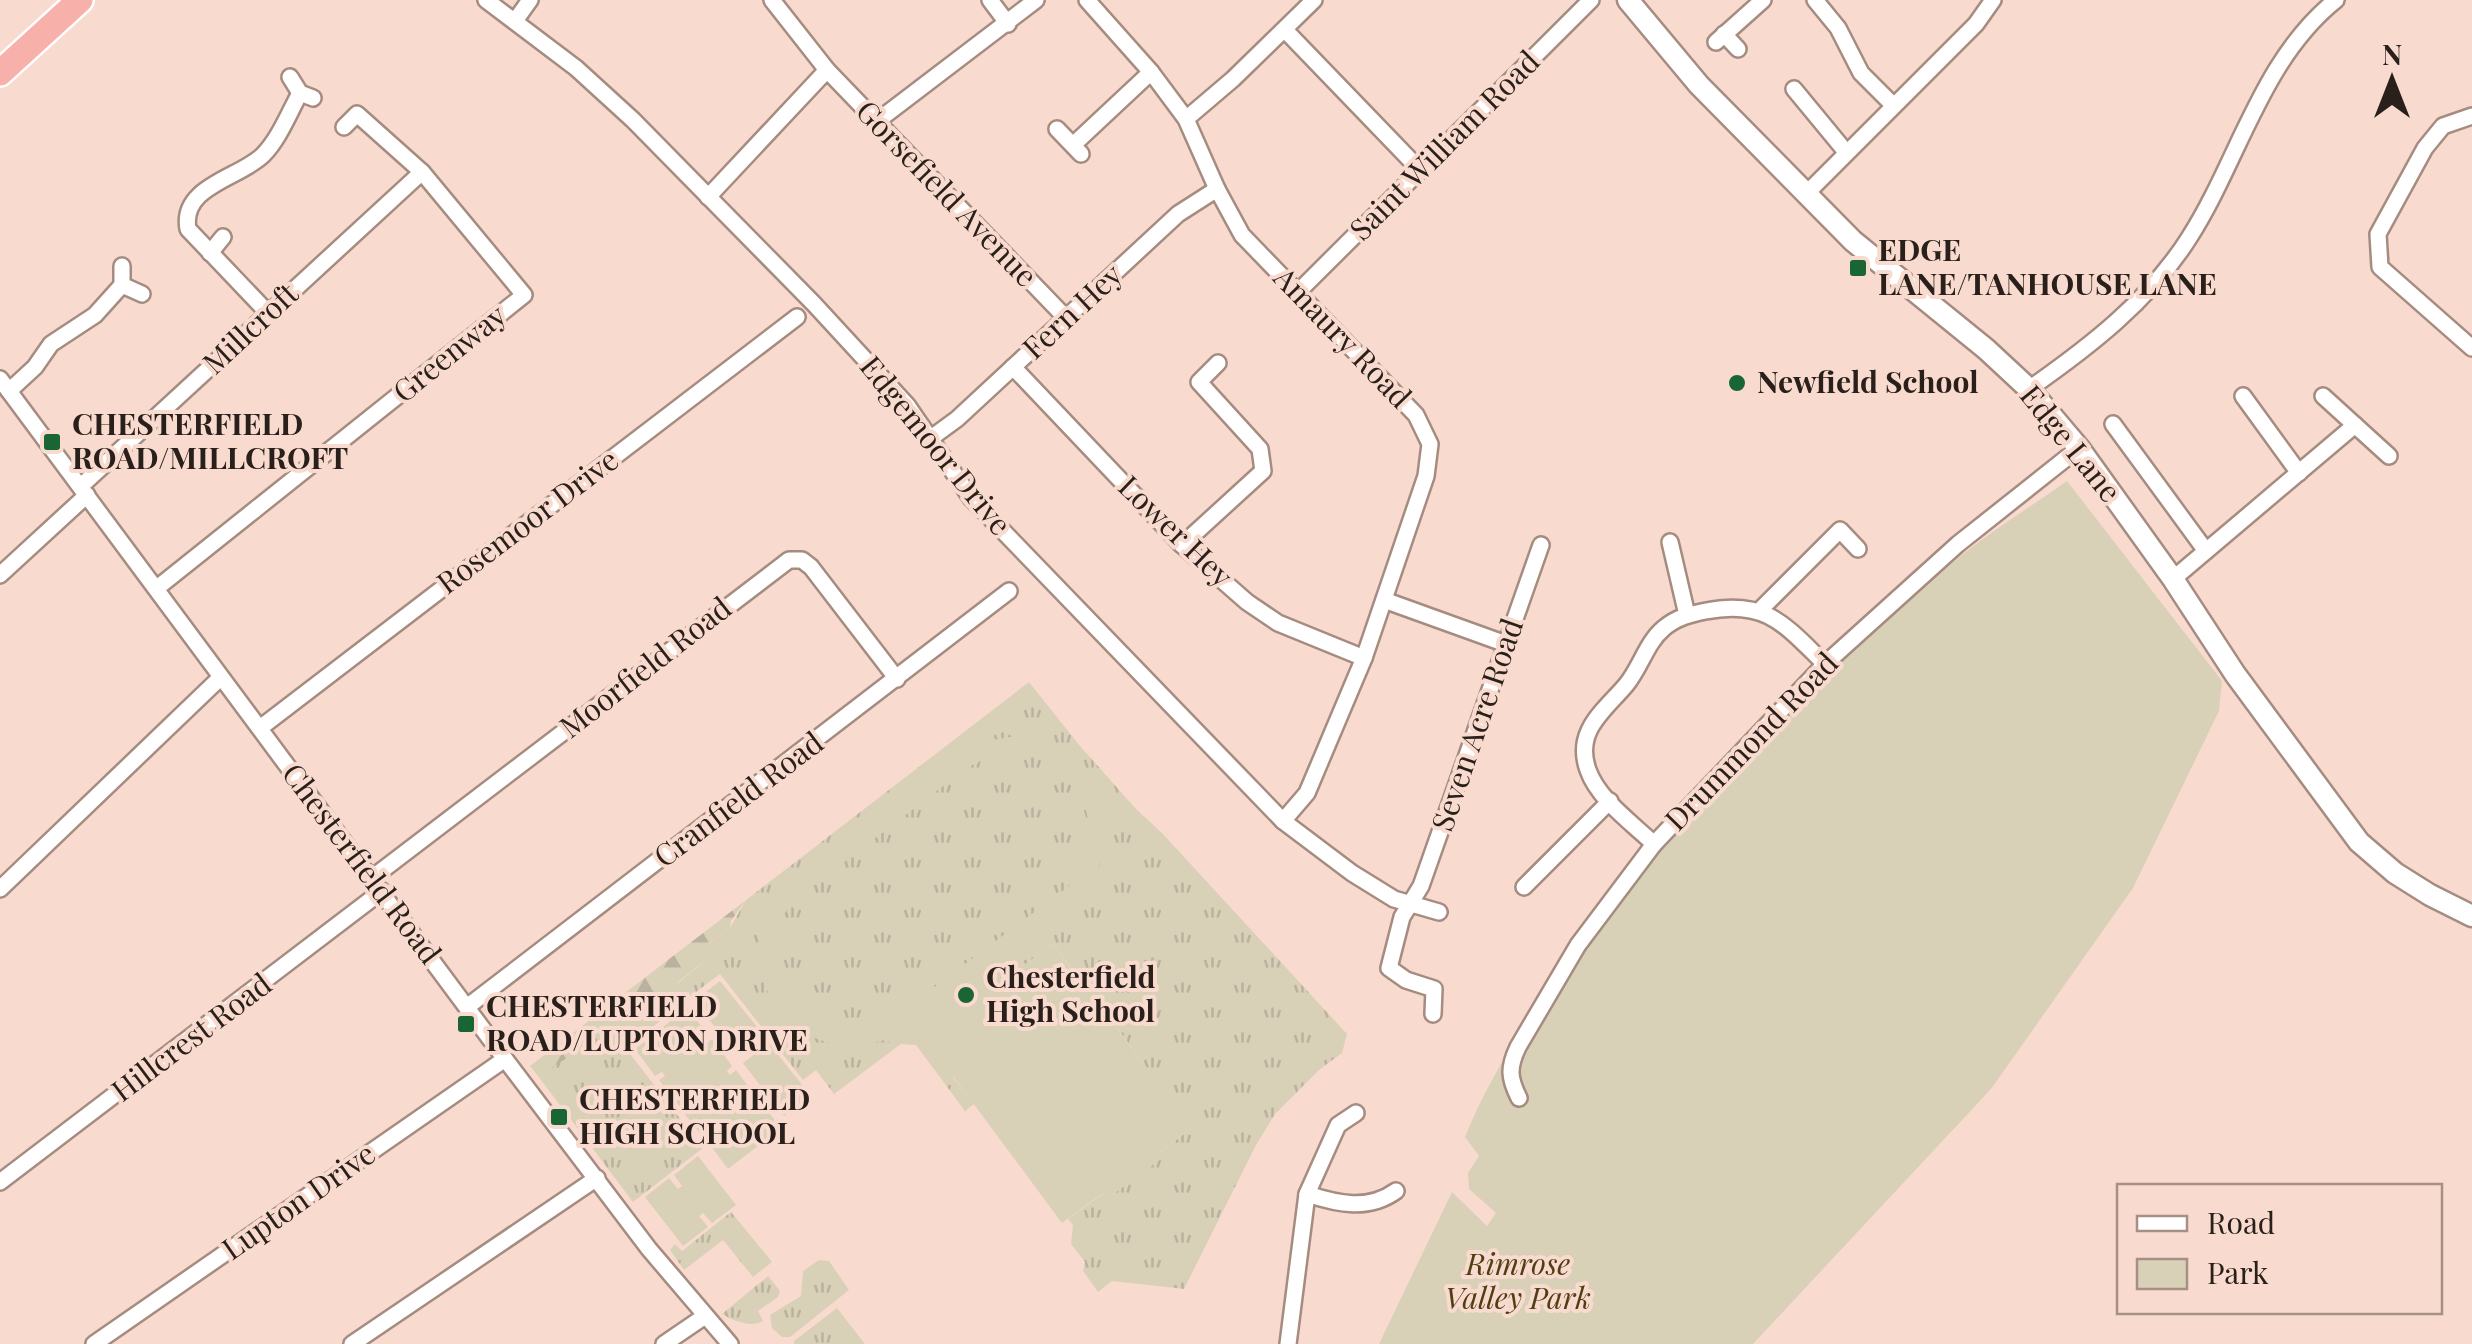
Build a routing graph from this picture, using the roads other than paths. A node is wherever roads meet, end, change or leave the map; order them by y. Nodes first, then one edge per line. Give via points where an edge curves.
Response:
1 (80, 0) edge
2 (486, 0) edge
3 (530, 0) edge
4 (990, 0) edge
5 (1036, 0) edge
6 (1088, 0) edge
7 (1314, 0) edge
8 (1591, 0) edge
9 (1628, 0) edge
10 (1763, 0) edge
11 (1815, 0) edge
12 (1994, 0) edge
13 (2336, 0) edge
14 (780, 4) edge
15 (515, 22) junction
16 (1008, 24) junction
17 (1285, 30) junction
18 (1738, 49) dead end
19 (826, 70) junction
20 (1151, 72) junction
21 (0, 73) edge
22 (290, 77) dead end
23 (1794, 89) dead end
24 (1894, 105) junction
25 (2472, 116) edge
26 (1186, 119) junction
27 (876, 122) junction
28 (344, 127) dead end
29 (1056, 129) dead end
30 (1846, 152) junction
31 (1419, 170) junction
32 (422, 172) junction
33 (1216, 189) junction
34 (1805, 195) junction
35 (708, 197) junction
36 (223, 237) dead end
37 (210, 252) junction
38 (122, 266) dead end
39 (122, 286) junction
40 (1298, 292) junction
41 (142, 294) dead end
42 (268, 313) junction
43 (797, 317) dead end
44 (1065, 317) junction
45 (2472, 348) edge
46 (1218, 363) dead end
47 (1014, 367) junction
48 (4, 385) edge
49 (2029, 389) junction
50 (2243, 396) dead end
51 (2323, 396) dead end
52 (2113, 424) dead end
53 (2355, 425) junction
54 (931, 438) junction
55 (2079, 448) junction
56 (2388, 456) dead end
57 (2299, 473) junction
58 (84, 490) junction
59 (1670, 542) dead end
60 (1182, 545) junction
61 (1541, 545) dead end
62 (1858, 550) dead end
63 (2206, 552) junction
64 (0, 575) edge
65 (2173, 579) junction
66 (157, 588) junction
67 (1009, 591) dead end
68 (1384, 600) junction
69 (1760, 610) junction
70 (1687, 615) junction
71 (1506, 644) junction
72 (1364, 658) junction
73 (1825, 664) junction
74 (220, 678) junction
75 (897, 679) junction
76 (260, 728) junction
77 (1610, 801) junction
78 (1283, 821) junction
79 (1654, 844) junction
80 (377, 884) junction
81 (1524, 887) dead end
82 (0, 889) edge
83 (1410, 902) junction
84 (1439, 912) dead end
85 (2472, 916) edge
86 (467, 1006) junction
87 (1433, 1014) dead end
88 (505, 1059) junction
89 (1519, 1098) dead end
90 (1356, 1113) dead end
91 (597, 1178) junction
92 (0, 1182) edge
93 (1396, 1192) dead end
94 (1308, 1194) junction
95 (704, 1316) junction
96 (94, 1344) edge
97 (352, 1344) edge
98 (664, 1344) edge
99 (730, 1344) edge
100 (1288, 1344) edge

1 - 21 highway
2 - 15 street, Edgemoor Drive
3 - 15 street
4 - 16 street
5 - 16 street
6 - 20 street, Amaury Road
7 - 17 street
8 - 31 street, Saint William Road
9 - 34 street, Edge Lane
10 - 18 street via 1720,38
11 - 24 street via 1861,72
12 - 24 street
13 - 49 street via 2281,61 2171,263 2122,317
14 - 19 street, Gorsefield Avenue
15 - 35 street, Edgemoor Drive via 619,107
16 - 27 street
17 - 26 street
17 - 31 street
19 - 27 street, Gorsefield Avenue
19 - 35 street
20 - 26 street, Amaury Road
20 - 29 street via 1077,150
22 - 37 street via 307,96 265,153 218,181 190,208 188,229
23 - 30 street
24 - 30 street
25 - 45 street via 2443,126 2425,148 2378,234 2380,267
26 - 33 street, Amaury Road
27 - 44 street, Gorsefield Avenue
28 - 32 street via 357,114
30 - 34 street
31 - 40 street, Saint William Road
32 - 42 street, Millcroft
32 - 66 street, Greenway via 524,296
33 - 40 street, Amaury Road via 1242,236
33 - 44 street, Fern Hey via 1178,214
34 - 49 street, Edge Lane
35 - 54 street, Edgemoor Drive via 887,382
36 - 37 street
37 - 42 street
38 - 39 street
39 - 41 street
39 - 48 street via 95,316 55,340 35,367
40 - 68 street, Amaury Road via 1416,415 1430,444 1426,476
42 - 58 street, Millcroft
43 - 76 street, Rosemoor Drive
44 - 47 street, Fern Hey
46 - 60 street via 1199,382 1260,449 1263,471
47 - 54 street, Fern Hey
47 - 60 street, Lower Hey
48 - 58 street, Chesterfield Road
49 - 55 street, Edge Lane
50 - 57 street
51 - 53 street
52 - 63 street
53 - 56 street
53 - 57 street
54 - 78 street, Edgemoor Drive via 970,498
55 - 65 street, Edge Lane
55 - 73 street, Drummond Road via 1958,544
57 - 63 street
58 - 64 street, Millcroft
58 - 66 street, Chesterfield Road
59 - 70 street
60 - 72 street, Lower Hey via 1278,623
61 - 71 street, Seven Acre Road
62 - 69 street via 1840,530
63 - 65 street
65 - 85 street, Edge Lane via 2359,842 2430,895
66 - 74 street, Chesterfield Road
67 - 75 street, Cranfield Road
68 - 71 street
68 - 72 street, Amaury Road
69 - 70 street via 1728,607
69 - 73 street
70 - 77 street via 1651,642 1633,676 1590,726 1584,741 1588,772
71 - 83 street, Seven Acre Road
72 - 78 street, Amaury Road via 1307,793
73 - 79 street, Drummond Road
74 - 76 street, Chesterfield Road
74 - 82 street
75 - 80 street, Moorfield Road via 811,567 789,560
75 - 86 street, Cranfield Road
76 - 80 street, Chesterfield Road
77 - 79 street
77 - 81 street
78 - 83 street, Edgemoor Drive via 1352,873
79 - 89 street, Drummond Road via 1578,945 1518,1047 1509,1064
80 - 86 street, Chesterfield Road
80 - 92 street, Hillcrest Road
83 - 84 street, Edgemoor Drive
83 - 87 street, Seven Acre Road via 1388,968 1434,989
86 - 88 street, Chesterfield Road
88 - 91 street, Chesterfield Road
88 - 96 street, Lupton Drive
90 - 94 street via 1338,1124
91 - 95 street, Chesterfield Road
91 - 97 street
93 - 94 street via 1362,1204
94 - 100 street
95 - 98 street
95 - 99 street, Chesterfield Road

